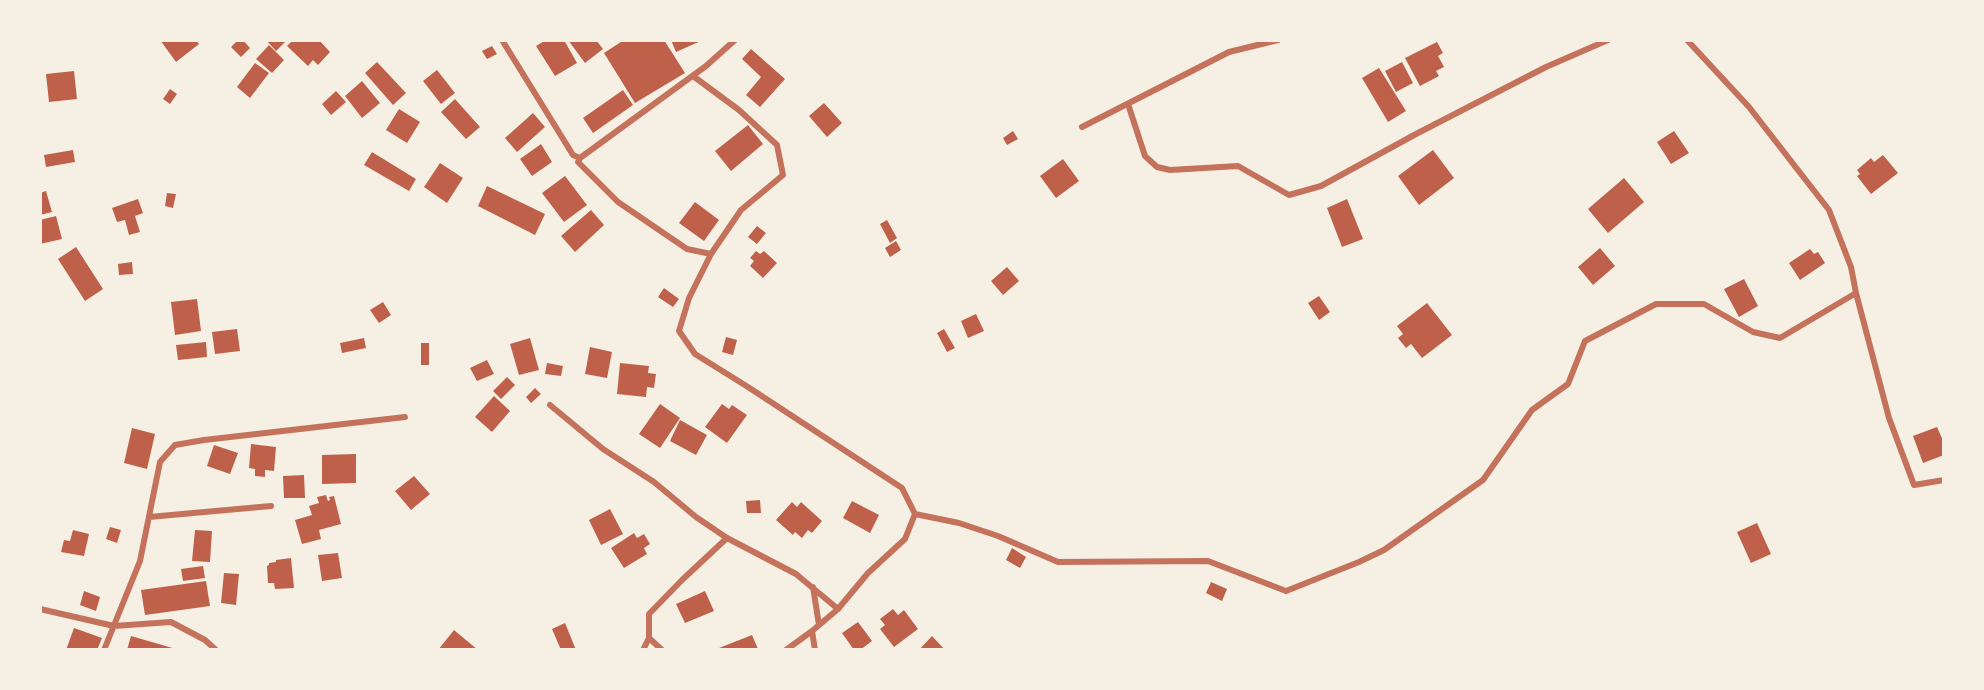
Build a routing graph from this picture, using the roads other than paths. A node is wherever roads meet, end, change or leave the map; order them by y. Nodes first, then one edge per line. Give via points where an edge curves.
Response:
1 (502, 40) edge
2 (735, 40) edge
3 (1608, 40) edge
4 (1687, 40) edge
5 (1276, 41) edge
6 (693, 76) junction
7 (1128, 104) junction
8 (1082, 127) dead end
9 (580, 158) junction
10 (711, 254) junction
11 (1856, 293) junction
12 (550, 405) dead end
13 (405, 417) dead end
14 (1944, 480) edge
15 (271, 506) dead end
16 (915, 514) junction
17 (149, 517) junction
18 (727, 538) junction
19 (813, 587) junction
20 (40, 609) edge
21 (838, 609) junction
22 (819, 625) junction
23 (114, 626) junction
24 (812, 631) junction
25 (649, 638) junction
26 (104, 650) edge
27 (216, 650) edge
28 (643, 650) edge
29 (662, 650) edge
30 (786, 650) edge
31 (815, 650) edge

1 - 9 street via 573,155
2 - 6 street
3 - 7 street via 1546,67 1321,186 1289,195 1238,166 1170,170 1157,167 1145,156
4 - 11 street via 1749,106 1829,210 1851,267
5 - 7 street via 1229,52
6 - 9 street
6 - 10 street via 777,145 783,175 741,210
7 - 8 street
9 - 10 street via 578,162 618,201 687,249
10 - 16 street via 688,298 679,332 695,354 902,488
11 - 14 street via 1889,418 1914,485
11 - 16 street via 1780,338 1753,332 1704,304 1656,303 1585,341 1568,384 1532,410 1483,480 1384,550 1286,591 1208,561 1058,562 959,522
12 - 18 street via 603,449
13 - 17 street via 175,445 160,462
15 - 17 street
16 - 21 street via 905,539 868,573
17 - 23 street via 140,561
18 - 19 street
18 - 25 street via 649,614
19 - 21 street
19 - 22 street
20 - 23 street
21 - 22 street
22 - 24 street
23 - 26 street
23 - 27 street via 171,622
24 - 30 street
24 - 31 street
25 - 28 street
25 - 29 street

